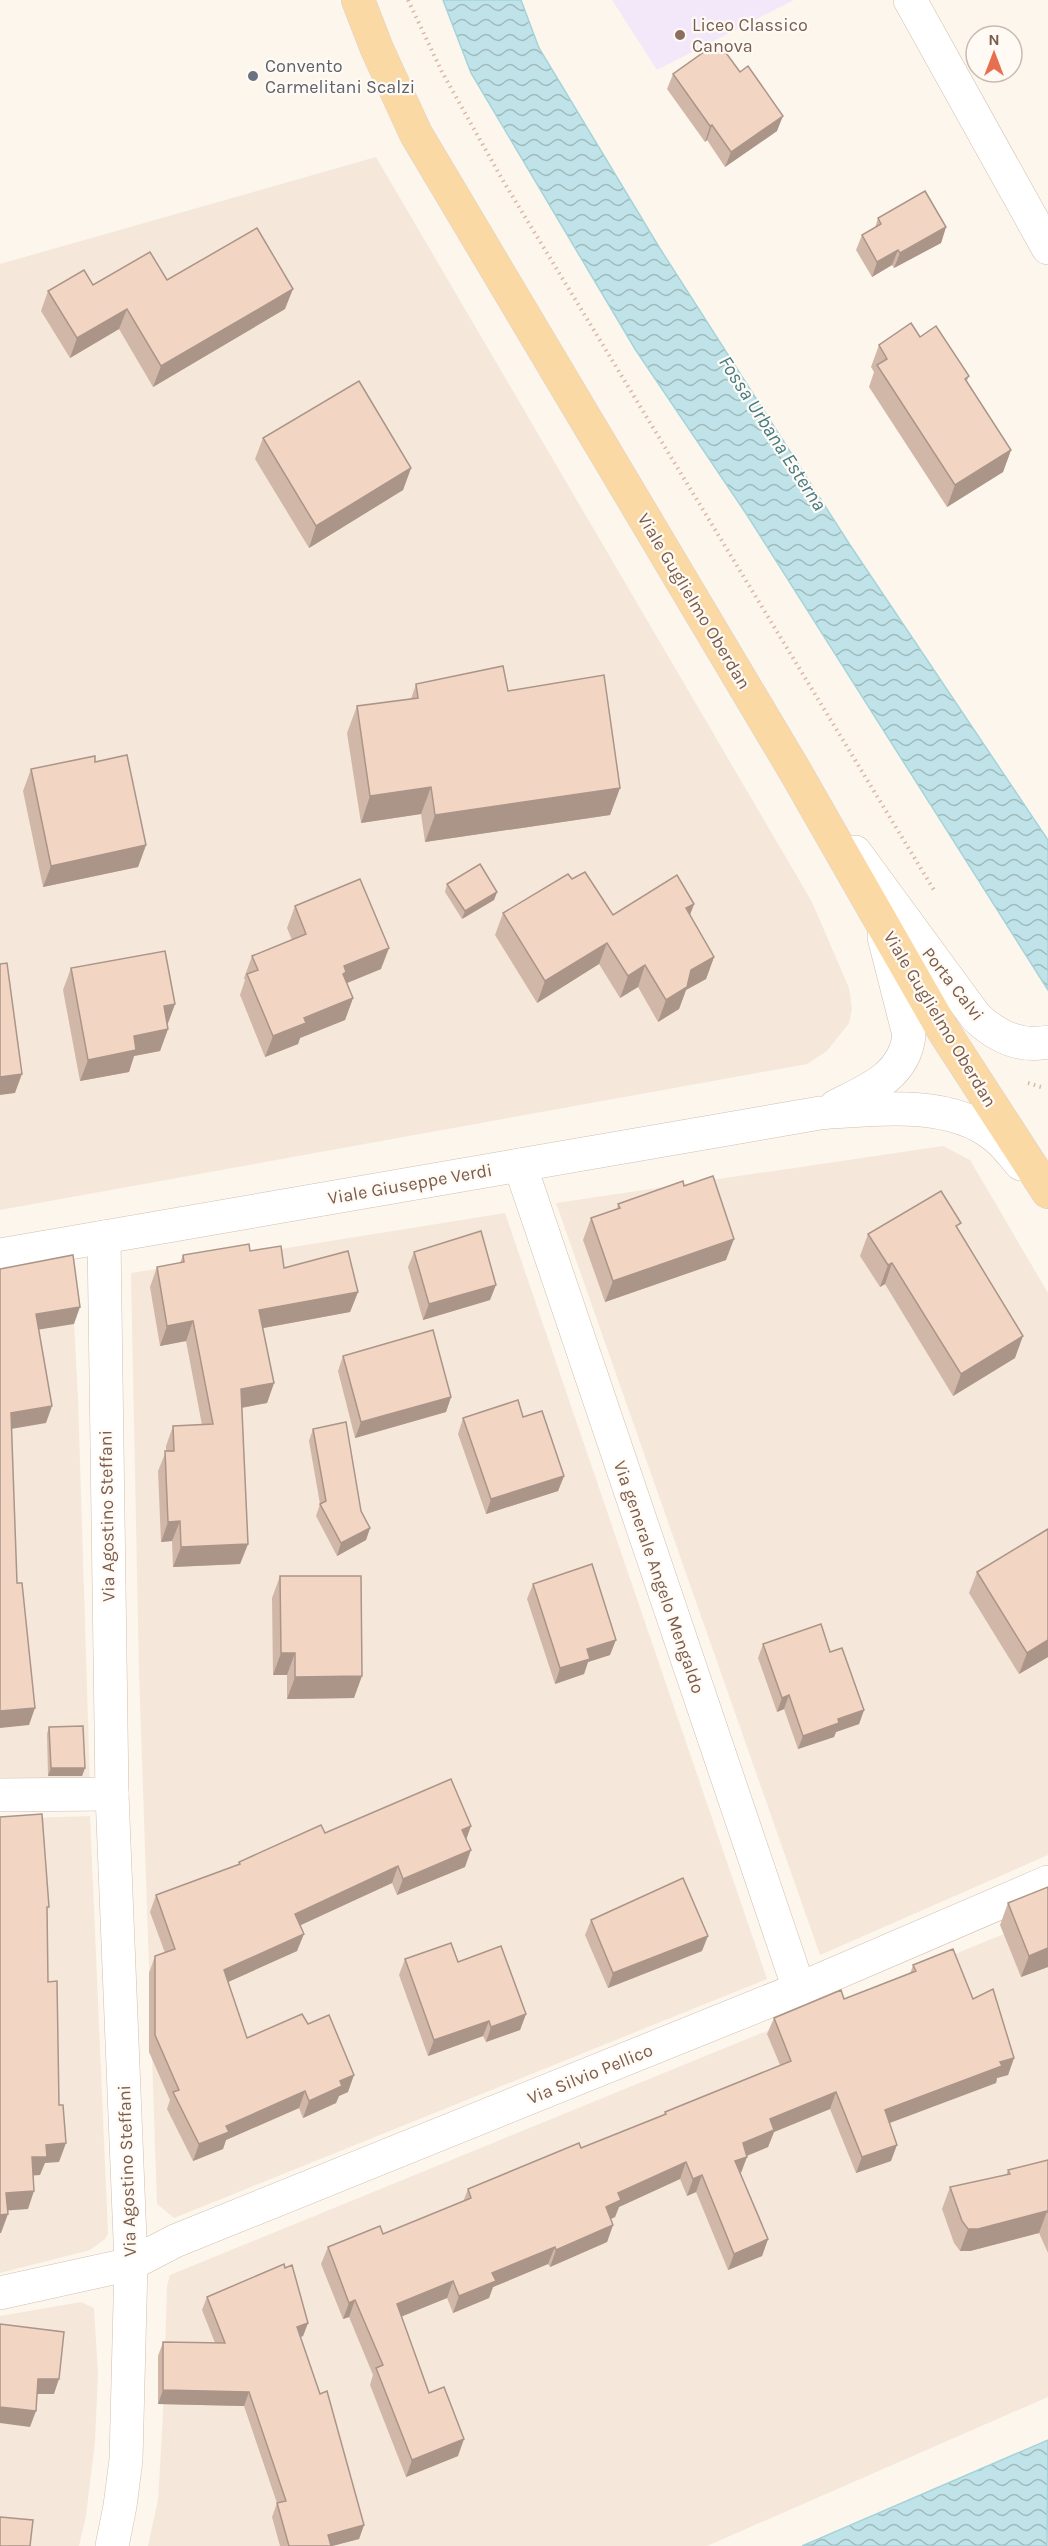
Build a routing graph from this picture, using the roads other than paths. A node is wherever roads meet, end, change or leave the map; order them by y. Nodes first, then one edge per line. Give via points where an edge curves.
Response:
1 (358, 0) edge
2 (909, 0) edge
3 (1048, 248) edge
4 (795, 771) junction
5 (880, 919) junction
6 (1048, 1042) edge
7 (820, 1113) junction
8 (520, 1165) junction
9 (1048, 1192) edge
10 (104, 1237) junction
11 (0, 1255) edge
12 (112, 1794) junction
13 (0, 1795) edge
14 (1048, 1882) edge
15 (799, 1989) junction
16 (131, 2264) junction
17 (0, 2293) edge
18 (112, 2546) edge

1 - 4 main road, Viale Guglielmo Oberdan via 416,134
2 - 3 street
4 - 5 main road, Viale Guglielmo Oberdan
4 - 6 street, Porta Calvi via 976,1017 1005,1038 1031,1044
5 - 7 street, Viale Giuseppe Verdi via 908,1044 898,1067 873,1088
5 - 9 main road, Viale Guglielmo Oberdan via 944,1030
7 - 8 street, Viale Giuseppe Verdi
7 - 9 street, Viale Giuseppe Verdi via 907,1109 973,1123 996,1137
8 - 10 street, Viale Giuseppe Verdi
8 - 15 street, Via generale Angelo Mengaldo
10 - 11 street, Viale Giuseppe Verdi
10 - 12 street, Via Agostino Steffani
12 - 13 street
12 - 16 street, Via Agostino Steffani
14 - 15 street, Via Silvio Pellico
15 - 16 street, Via Silvio Pellico via 175,2241
16 - 17 street, Via Silvio Pellico
16 - 18 street, Via Agostino Steffani via 126,2460

